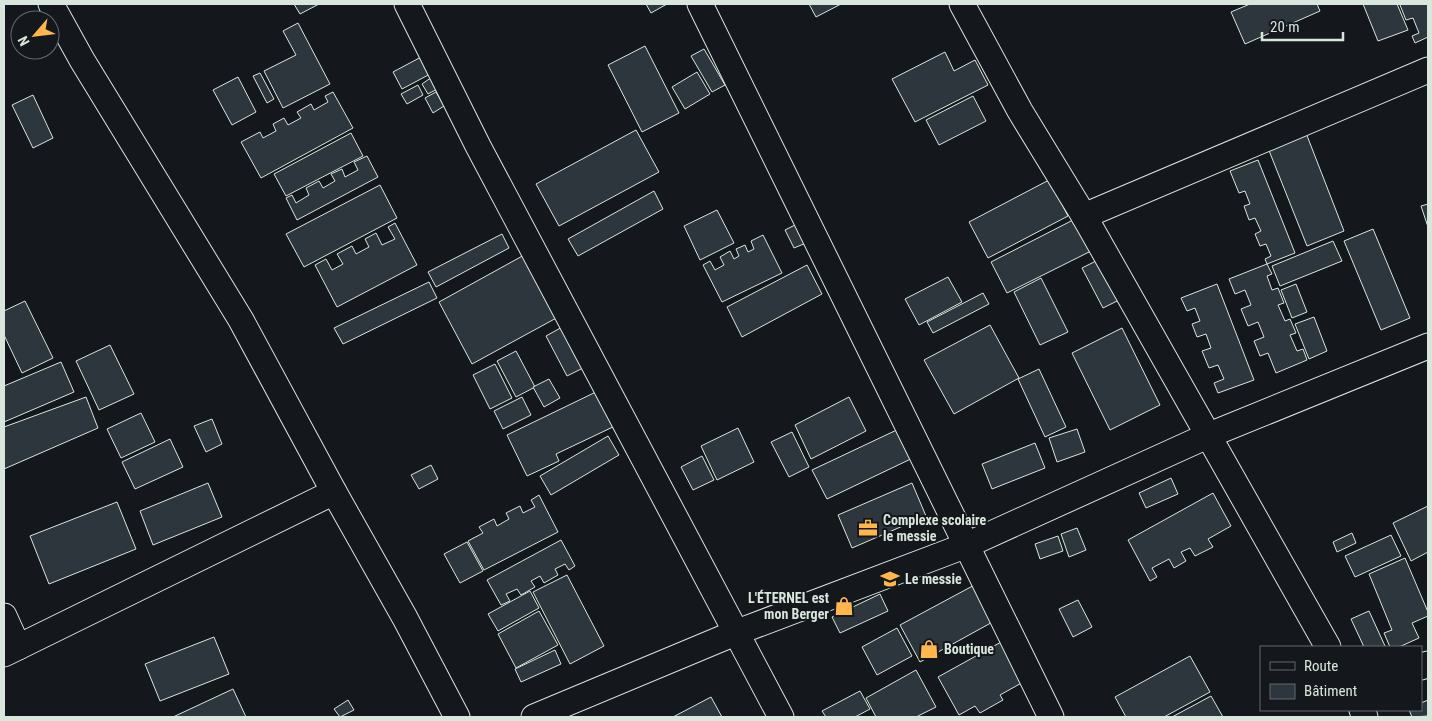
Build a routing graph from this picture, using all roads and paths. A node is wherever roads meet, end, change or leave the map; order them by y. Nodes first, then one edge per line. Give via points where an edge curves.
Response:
1 (51, 4) edge
2 (407, 4) edge
3 (700, 4) edge
4 (962, 4) edge
5 (1428, 70) edge
6 (1084, 216) junction
7 (1428, 346) edge
8 (1208, 436) junction
9 (334, 492) junction
10 (967, 545) junction
11 (4, 616) edge
12 (735, 632) junction
13 (1327, 646) edge
14 (11, 650) edge
15 (457, 717) edge
16 (534, 717) edge
17 (781, 717) edge
18 (1051, 717) edge

1 - 9 street via 240,320
2 - 12 street via 478,146
3 - 10 street
4 - 6 street via 1020,111
5 - 6 street
6 - 8 street
7 - 8 street
8 - 10 street
8 - 13 street
9 - 14 street
9 - 15 street
10 - 12 street
10 - 18 street
11 - 14 street
12 - 16 street
12 - 17 street

